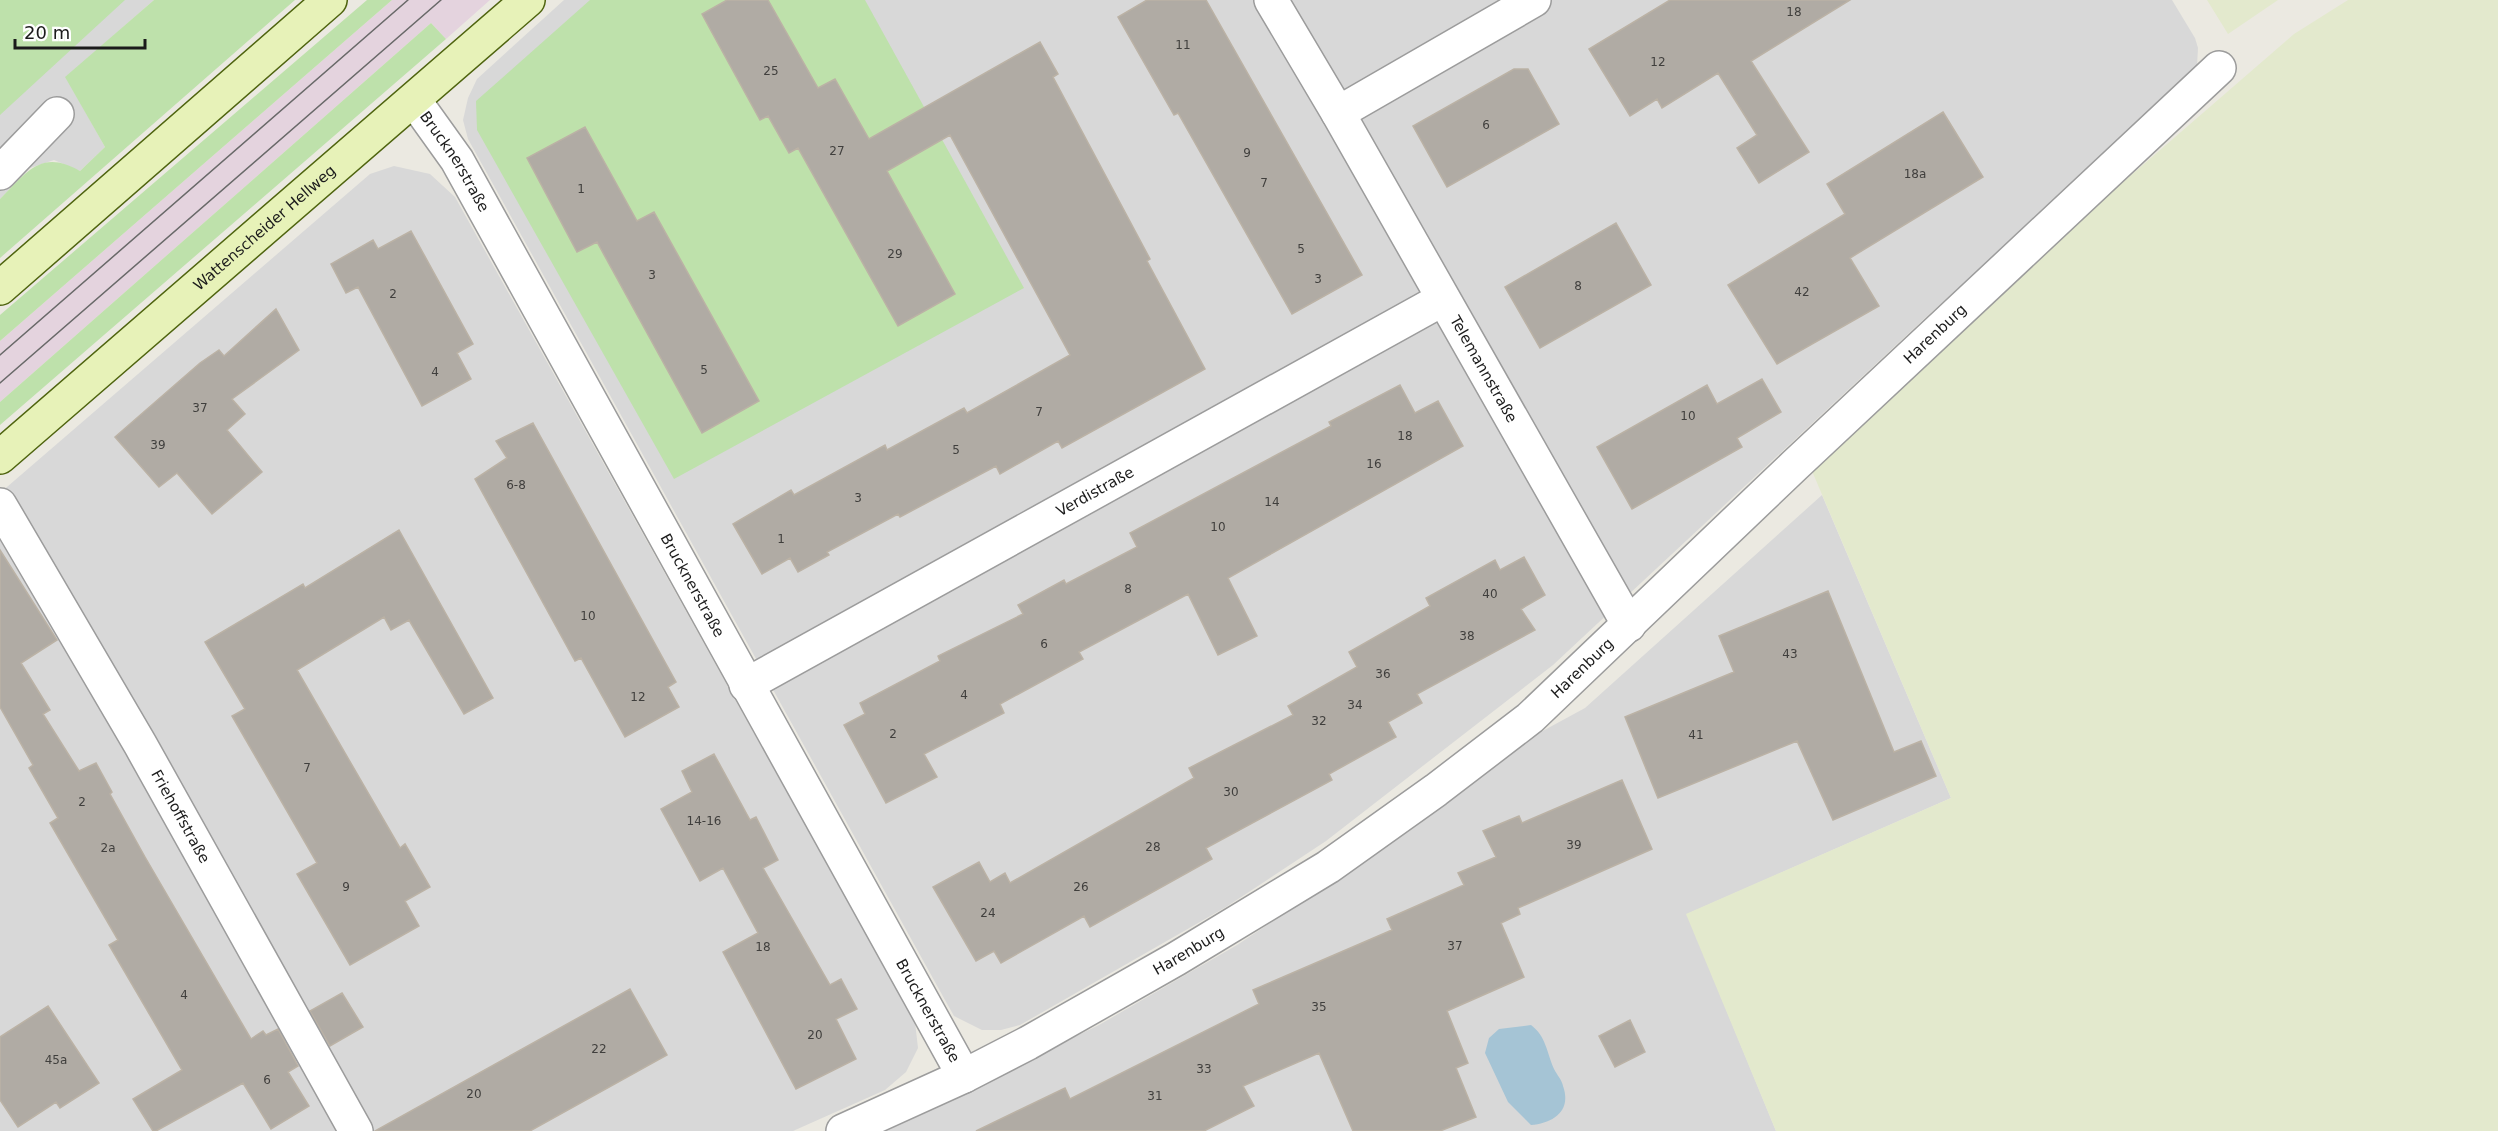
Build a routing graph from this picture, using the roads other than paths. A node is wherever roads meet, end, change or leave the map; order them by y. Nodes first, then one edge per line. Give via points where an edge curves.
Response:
1 (330, 0) edge
2 (528, 0) edge
3 (1271, 0) edge
4 (1534, 0) edge
5 (2219, 68) dead end
6 (414, 100) junction
7 (1338, 113) junction
8 (57, 114) dead end
9 (0, 173) edge
10 (0, 288) edge
11 (1443, 299) junction
12 (0, 457) edge
13 (0, 506) edge
14 (1629, 625) junction
15 (746, 685) junction
16 (964, 1076) junction
17 (356, 1131) edge
18 (843, 1131) edge

1 - 10 main road
2 - 6 main road, Wattenscheider Hellweg
3 - 7 street, Telemannstraße
4 - 7 street
5 - 14 street, Harenburg
6 - 12 main road, Wattenscheider Hellweg
6 - 15 street, Brucknerstraße via 457,160
7 - 11 street, Telemannstraße
8 - 9 street
11 - 14 street, Telemannstraße
11 - 15 street, Verdistraße
13 - 17 street, Friehoffstraße via 140,744
14 - 16 street, Harenburg via 1530,718 1328,867 1166,964
15 - 16 street, Brucknerstraße
16 - 18 street, Harenburg

